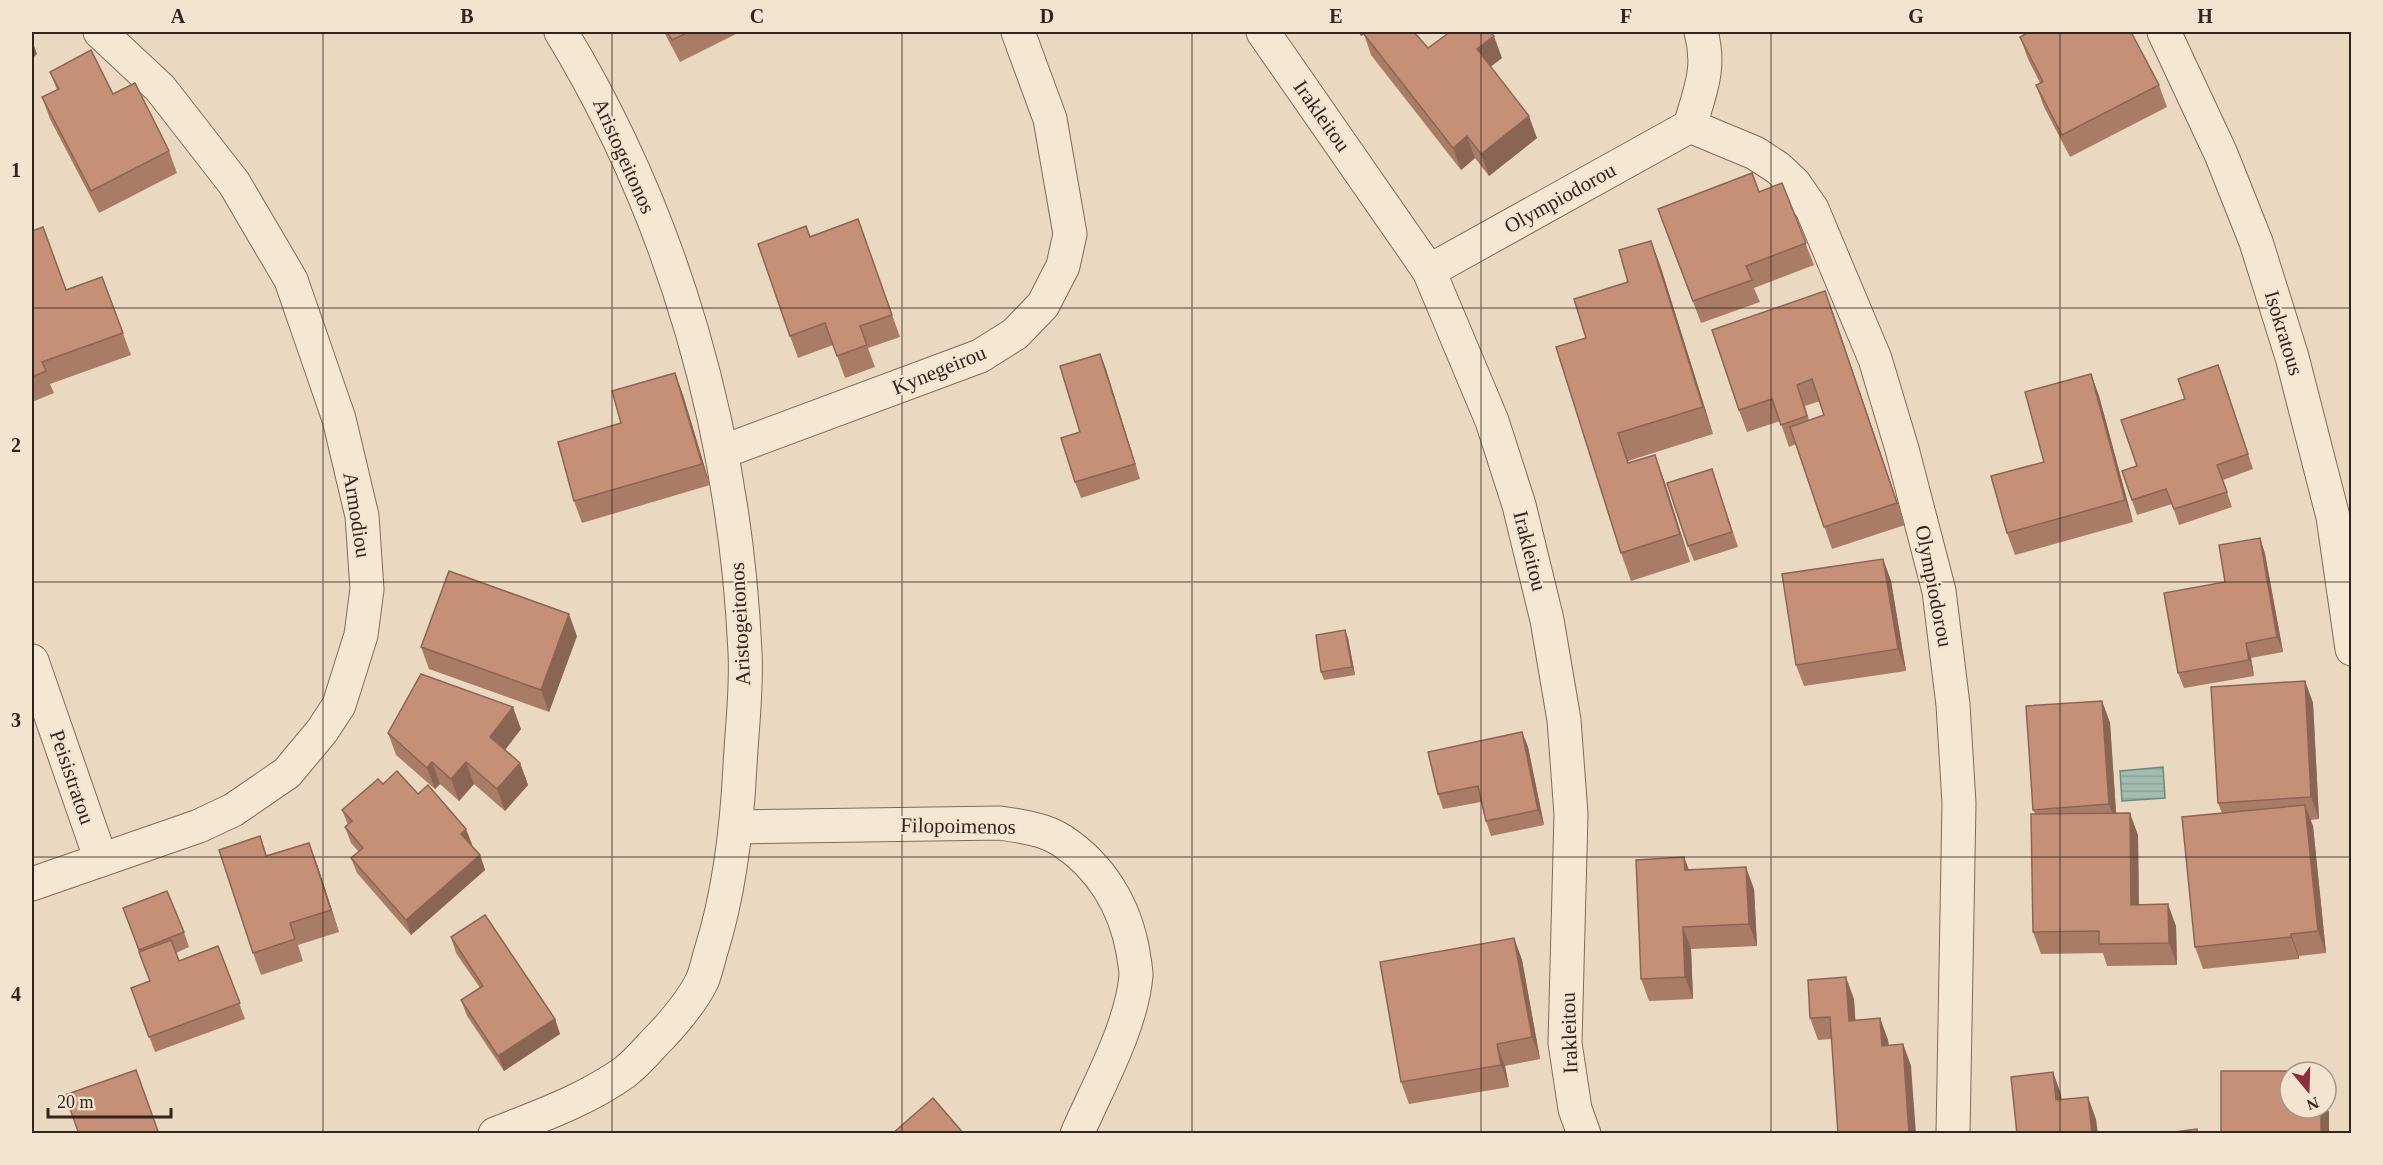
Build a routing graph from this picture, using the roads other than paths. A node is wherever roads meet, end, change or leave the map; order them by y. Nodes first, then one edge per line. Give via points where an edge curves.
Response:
1 (100, 32) edge
2 (561, 32) edge
3 (1018, 32) edge
4 (1263, 32) edge
5 (1701, 32) edge
6 (2164, 32) edge
7 (1690, 126) junction
8 (1429, 270) junction
9 (722, 452) junction
10 (2352, 649) edge
11 (32, 661) edge
12 (737, 827) junction
13 (101, 860) junction
14 (32, 884) edge
15 (495, 1134) edge
16 (1077, 1134) edge
17 (1584, 1134) edge
18 (1953, 1134) edge

1 - 13 street, Armodiou via 160,88 234,183 291,280 339,419 362,516 366,589 361,635 339,705 288,773 233,810 199,826
2 - 9 street, Aristogeitonos via 628,156 665,250 694,340
3 - 9 street, Kynegeirou via 1050,119 1071,234 1063,266 1043,305 1015,334 980,356
4 - 8 street, Irakleitou
5 - 7 street via 1706,51 1705,72
6 - 10 street, Isokratous via 2221,154 2256,242 2292,357 2333,517
7 - 8 street, Olympiodorou
7 - 18 street, Olympiodorou via 1755,153 1778,168 1812,209 1875,359 1914,492 1939,591 1953,705 1959,803
8 - 17 street, Irakleitou via 1492,421 1519,505 1548,620 1564,720 1571,814 1565,1043 1575,1109
9 - 12 street, Aristogeitonos via 733,511 745,655
11 - 13 street, Peisistratou
12 - 15 street, Aristogeitonos via 720,925 706,970 676,1021 627,1071 570,1105
12 - 16 street, Filopoimenos via 1000,823 1060,839 1092,864 1116,898 1129,930 1136,974 1126,1020
13 - 14 street, Armodiou

